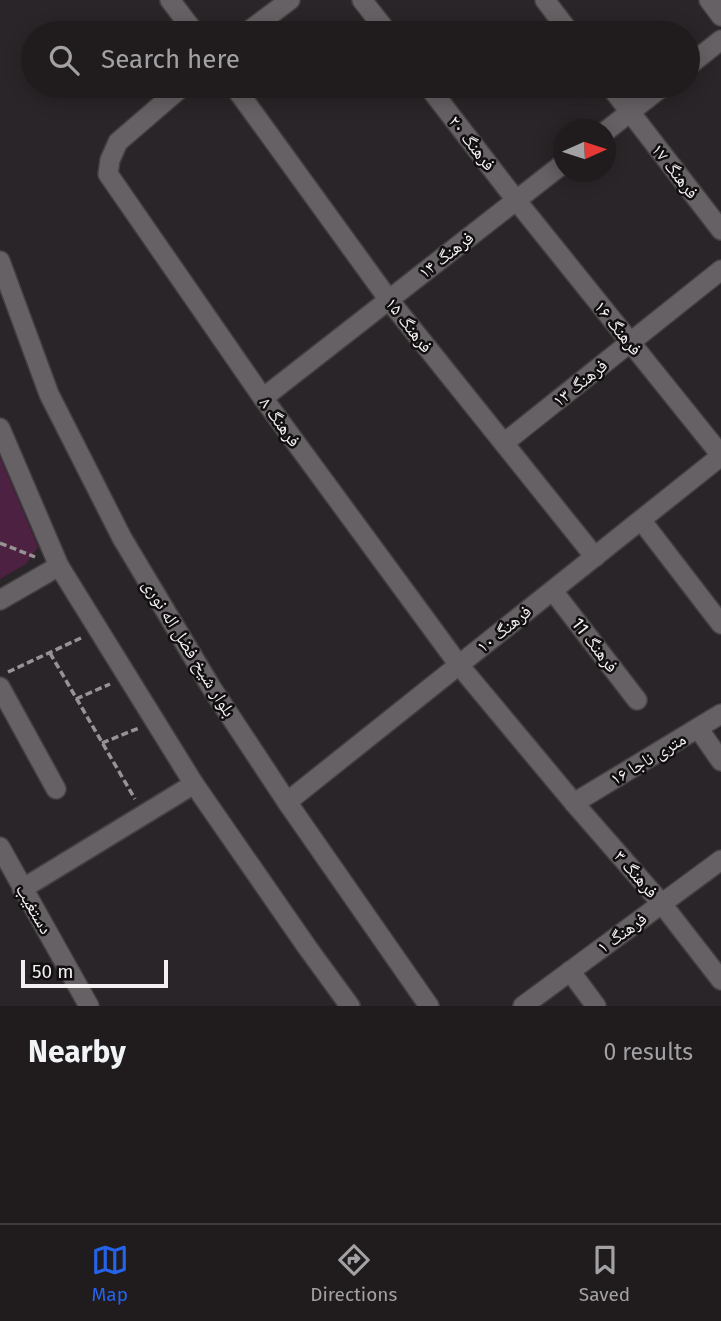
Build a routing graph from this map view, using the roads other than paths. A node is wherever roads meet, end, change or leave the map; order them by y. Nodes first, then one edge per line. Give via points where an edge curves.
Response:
1 (170, 0) edge
2 (290, 0) edge
3 (362, 0) edge
4 (545, 0) edge
5 (709, 0) edge
6 (721, 16) edge
7 (186, 21) edge
8 (262, 21) edge
9 (379, 21) edge
10 (561, 21) edge
11 (721, 40) edge
12 (700, 57) edge
13 (169, 98) edge
14 (243, 98) edge
15 (437, 98) edge
16 (619, 98) edge
17 (647, 98) edge
18 (629, 112) junction
19 (616, 123) edge
20 (553, 171) edge
21 (516, 200) junction
22 (721, 230) edge
23 (0, 261) edge
24 (721, 270) edge
25 (389, 300) junction
26 (629, 343) junction
27 (263, 398) junction
28 (0, 428) edge
29 (504, 443) junction
30 (721, 456) edge
31 (641, 520) junction
32 (595, 556) junction
33 (59, 566) junction
34 (553, 591) junction
35 (0, 600) edge
36 (721, 624) edge
37 (459, 665) junction
38 (0, 687) edge
39 (637, 700) dead end
40 (721, 714) edge
41 (698, 729) junction
42 (721, 761) edge
43 (194, 784) junction
44 (56, 789) dead end
45 (287, 802) junction
46 (575, 803) junction
47 (0, 847) edge
48 (721, 860) edge
49 (22, 889) junction
50 (662, 904) junction
51 (570, 971) junction
52 (721, 979) edge
53 (89, 1006) edge
54 (351, 1006) edge
55 (429, 1006) edge
56 (523, 1006) edge
57 (596, 1006) edge

1 - 7 street
2 - 8 street
3 - 9 street
4 - 10 street
5 - 6 street
11 - 12 street
13 - 27 street, فرهنگ ۸ via 118,142 108,174
14 - 25 street, فرهنگ ۱۵
15 - 21 street, فرهنگ ۲۰
16 - 18 street, فرهنگ ۱۷
17 - 18 street
18 - 19 street
18 - 22 street, فرهنگ ۱۷
20 - 21 street, فرهنگ ۱۴
21 - 25 street, فرهنگ ۱۴
21 - 26 street, فرهنگ ۱۶
23 - 45 street, بلوار شیخ فضل اله نوری via 49,394 122,538
24 - 26 street, فرهنگ ۱۳
25 - 27 street, فرهنگ ۱۴
25 - 29 street, فرهنگ ۱۵
26 - 29 street, فرهنگ ۱۳
26 - 30 street, فرهنگ ۱۶
27 - 37 street, فرهنگ ۸
28 - 33 street
29 - 32 street, فرهنگ ۱۵
30 - 31 street, فرهنگ ۱۰
31 - 32 street, فرهنگ ۱۰
31 - 36 street
32 - 34 street, فرهنگ ۱۰
33 - 35 street
33 - 43 street
34 - 37 street, فرهنگ ۱۰
34 - 39 street, فرهنگ 11
37 - 45 street, فرهنگ ۱۰
37 - 46 street, فرهنگ ۸
38 - 44 street
40 - 41 street, ۱۶ متری ناجا
41 - 42 street
41 - 46 street, ۱۶ متری ناجا
43 - 49 street
43 - 54 street
45 - 55 street, بلوار شیخ فضل اله نوری
46 - 50 street, فرهنگ ۳
47 - 49 street, دستغیب
48 - 50 street, فرهنگ ۱
49 - 53 street, دستغیب
50 - 51 street, فرهنگ ۱
50 - 52 street, فرهنگ ۳
51 - 56 street, فرهنگ ۱
51 - 57 street

